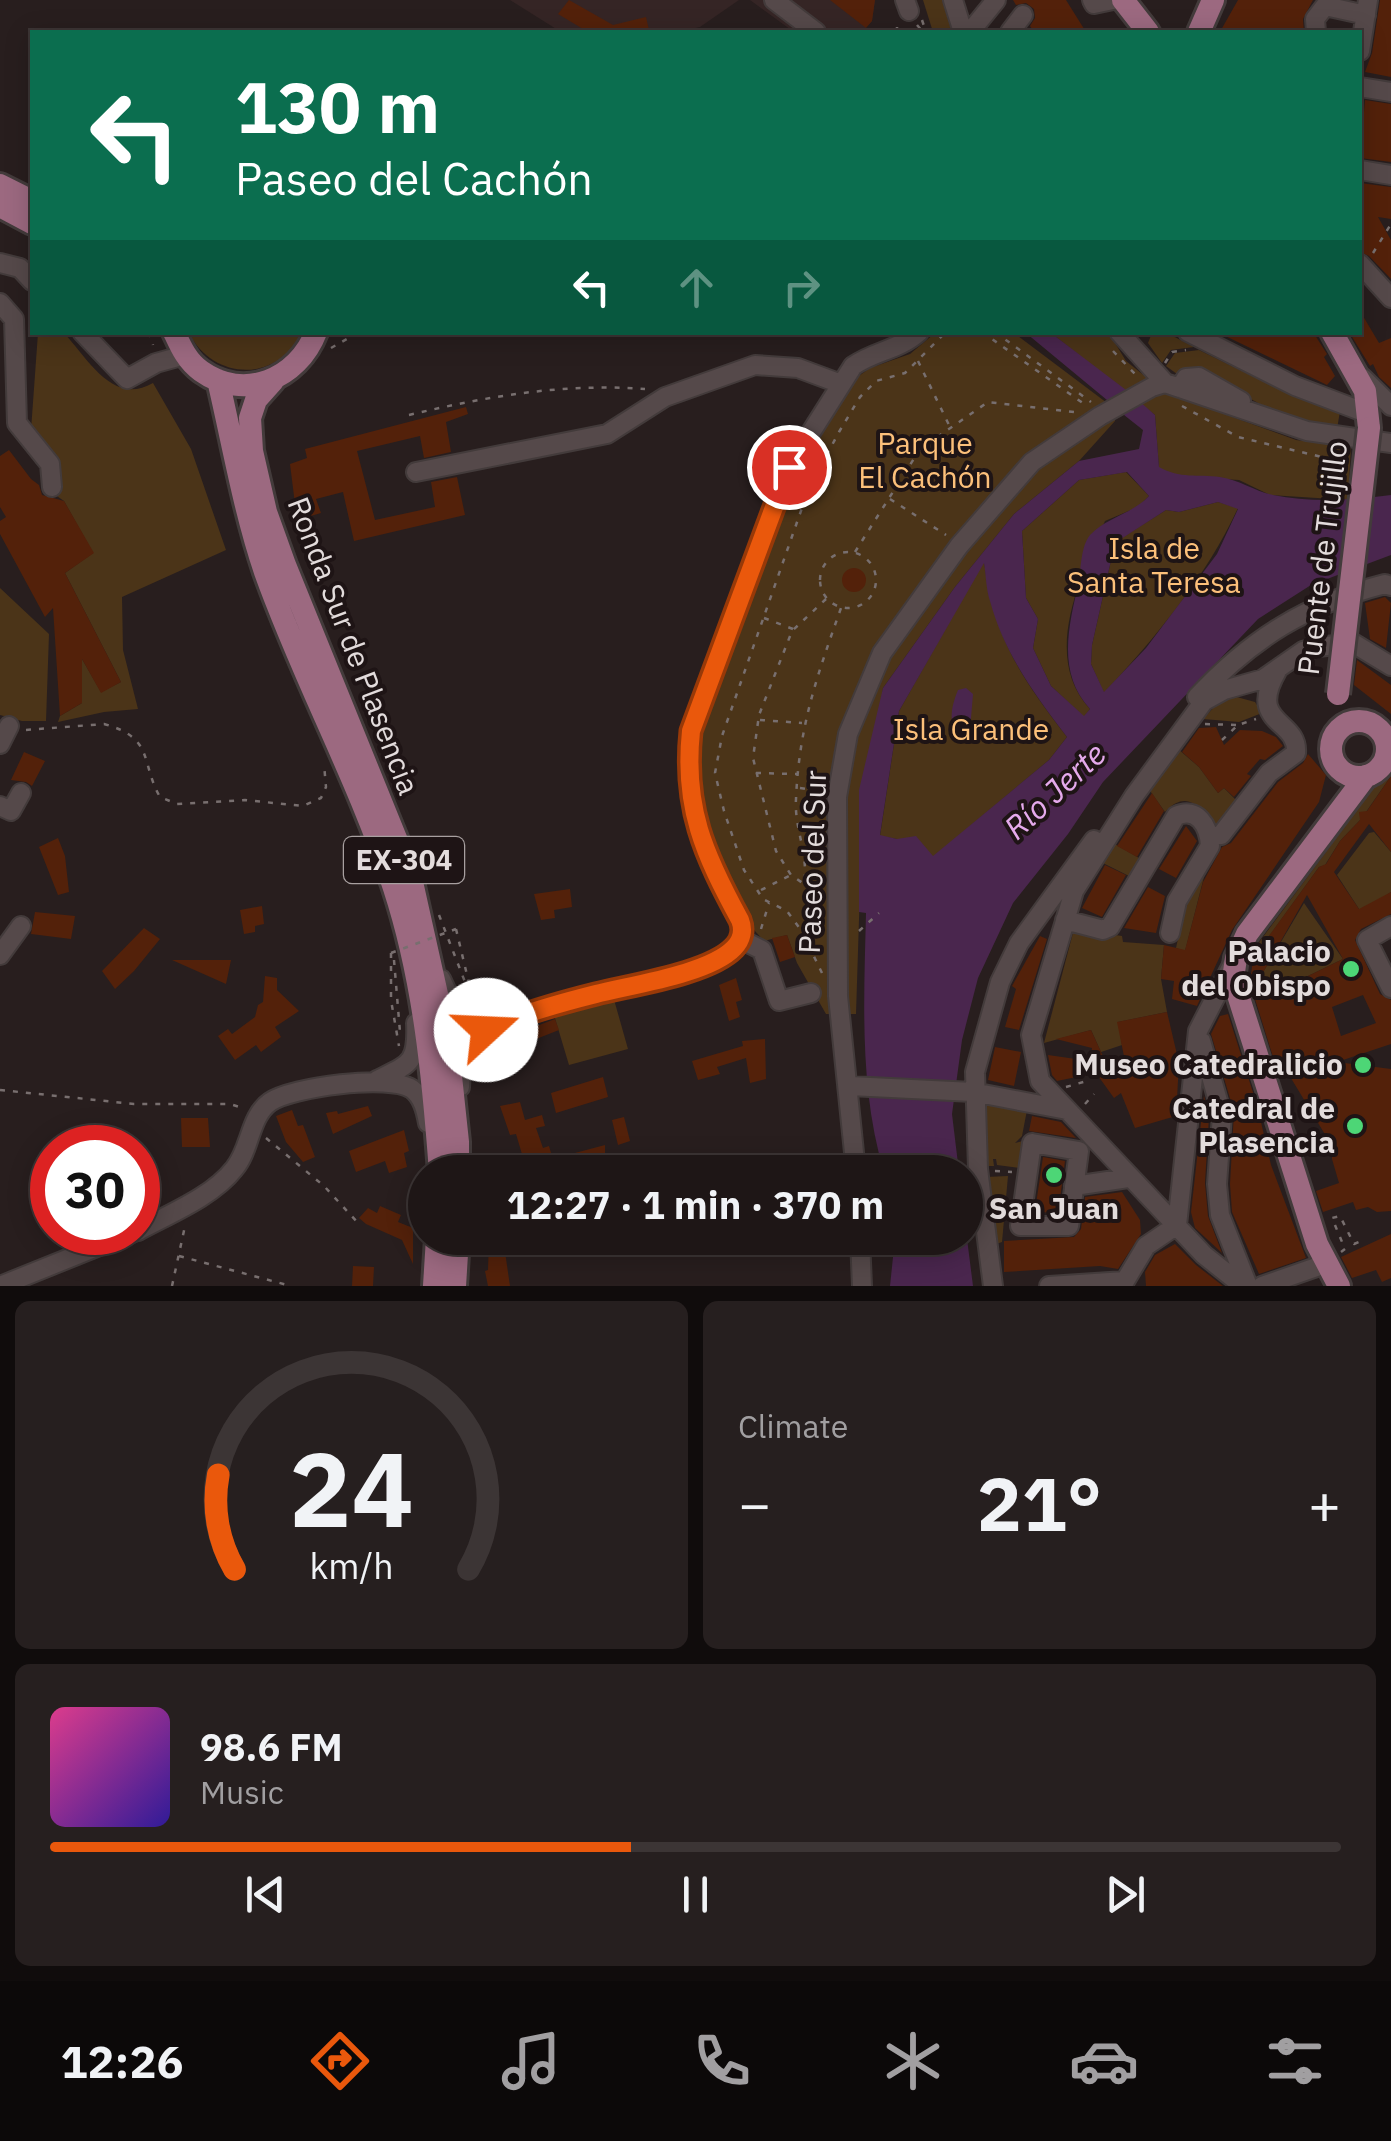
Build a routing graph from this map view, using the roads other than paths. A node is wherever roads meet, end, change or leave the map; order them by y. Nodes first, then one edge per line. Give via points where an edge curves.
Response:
1 (774, 0) edge
2 (953, 0) edge
3 (996, 0) edge
4 (1092, 0) edge
5 (1113, 0) edge
6 (1367, 8) edge
7 (1023, 15) dead end
8 (813, 30) edge
9 (966, 30) edge
10 (969, 30) edge
11 (1012, 30) edge
12 (1316, 30) edge
13 (1362, 37) edge
14 (1362, 87) edge
15 (1391, 92) edge
16 (1362, 170) edge
17 (1391, 176) edge
18 (0, 185) edge
19 (30, 200) edge
20 (0, 206) edge
21 (30, 222) edge
22 (0, 262) edge
23 (1364, 262) edge
24 (30, 279) edge
25 (1391, 298) edge
26 (0, 303) edge
27 (85, 335) edge
28 (175, 335) edge
29 (914, 335) edge
30 (1121, 335) edge
31 (1138, 335) edge
32 (1334, 335) edge
33 (314, 338) edge
34 (1194, 340) edge
35 (185, 355) junction
36 (1143, 362) junction
37 (1355, 369) junction
38 (218, 380) junction
39 (273, 380) junction
40 (841, 384) junction
41 (1171, 385) junction
42 (1327, 397) junction
43 (1380, 416) edge
44 (1391, 443) edge
45 (416, 472) dead end
46 (52, 487) dead end
47 (1391, 586) edge
48 (1391, 666) edge
49 (1277, 671) junction
50 (1239, 686) junction
51 (1267, 688) junction
52 (9, 726) road end
53 (1348, 726) junction
54 (1388, 743) edge
55 (0, 744) edge
56 (1355, 774) junction
57 (21, 793) dead end
58 (0, 806) edge
59 (1221, 835) dead end
60 (1065, 920) junction
61 (21, 926) dead end
62 (1391, 926) edge
63 (1170, 933) dead end
64 (748, 942) junction
65 (0, 954) edge
66 (409, 957) junction
67 (1236, 958) junction
68 (1391, 988) edge
69 (811, 993) dead end
70 (491, 1028) junction
71 (1198, 1031) junction
72 (376, 1081) junction
73 (850, 1086) junction
74 (973, 1092) junction
75 (1068, 1110) junction
76 (458, 1142) junction
77 (435, 1155) edge
78 (438, 1155) edge
79 (458, 1155) edge
80 (855, 1155) edge
81 (1128, 1178) junction
82 (1074, 1186) junction
83 (160, 1219) edge
84 (1177, 1225) junction
85 (994, 1248) dead end
86 (78, 1255) edge
87 (436, 1255) edge
88 (457, 1255) edge
89 (861, 1255) edge
90 (1328, 1264) junction
91 (1083, 1285) edge
92 (0, 1286) edge
93 (434, 1286) edge
94 (455, 1286) edge
95 (862, 1286) edge
96 (995, 1286) edge
97 (1049, 1286) edge
98 (1246, 1286) edge
99 (1262, 1286) edge
100 (1339, 1286) edge

1 - 8 street
2 - 9 street
3 - 10 street
4 - 5 street
6 - 12 street via 1325,6
6 - 13 street
7 - 11 street
14 - 15 street
16 - 17 street
18 - 19 main road
20 - 21 main road
22 - 24 street
23 - 25 street
26 - 46 street via 14,320 17,423 50,464
27 - 35 street via 127,378
28 - 35 main road
29 - 40 street via 864,358
30 - 36 street
31 - 36 street
32 - 37 main road
33 - 39 main road, Ronda Sur de Plasencia / EX-304 via 291,370
34 - 42 street
35 - 38 main road
36 - 41 street
37 - 42 street via 1346,389
37 - 43 main road
38 - 39 main road
38 - 66 main road, Ronda Sur de Plasencia / EX-304 via 266,573 394,889
39 - 66 main road, Ronda Sur de Plasencia / EX-304 via 250,418 266,512 410,872
40 - 45 street via 798,368 755,365 665,397 607,434
40 - 64 street via 789,467 691,731 693,814
41 - 44 street via 1307,430
41 - 73 street, Paseo del Sur via 1142,392 1032,462 960,544 882,652 848,734 838,793 838,996
42 - 43 street
43 - 53 main road, Puente de Trujillo, bridge via 1338,694
47 - 74 street via 1336,596 1293,617 1198,697 1019,943 1000,982
48 - 49 street via 1364,648 1339,643 1304,651
49 - 50 street
49 - 51 street
50 - 51 street
50 - 60 street via 1214,694 1134,796 1074,891
51 - 59 street via 1272,714 1296,742 1296,752 1269,773
52 - 55 street
53 - 54 main road via 1372,724
53 - 56 main road via 1331,752 1338,768
54 - 56 main road via 1379,768
56 - 67 main road
57 - 58 street via 11,811
60 - 63 street via 1110,927 1176,816 1190,812 1207,829 1210,846 1177,902
60 - 75 street via 1032,1035 1040,1081
61 - 65 street
62 - 68 street via 1367,940
64 - 69 street via 762,950 779,1001
64 - 70 street via 686,972
66 - 70 street via 460,1015
66 - 72 street via 413,1059
66 - 76 main road, Ronda Sur de Plasencia / EX-304 via 447,1039
66 - 78 main road, Ronda Sur de Plasencia / EX-304 via 432,1068
67 - 71 street
67 - 90 main road via 1236,996
70 - 76 street via 465,1050
71 - 84 street
71 - 98 street via 1222,1115 1220,1215
72 - 77 street via 416,1091
72 - 83 street via 276,1098 256,1121 232,1173
73 - 74 street
73 - 80 street, Paseo del Sur
74 - 75 street
74 - 96 street
75 - 81 street
76 - 79 main road, Ronda Sur de Plasencia / EX-304
81 - 82 street
81 - 84 street
82 - 82 street via 1068,1226 1020,1226 1032,1143 1079,1150
84 - 91 street via 1146,1246 1126,1282
84 - 98 street
85 - 96 street
86 - 92 street
87 - 93 main road
88 - 94 main road
89 - 95 street
90 - 99 street
90 - 100 main road
91 - 97 street

